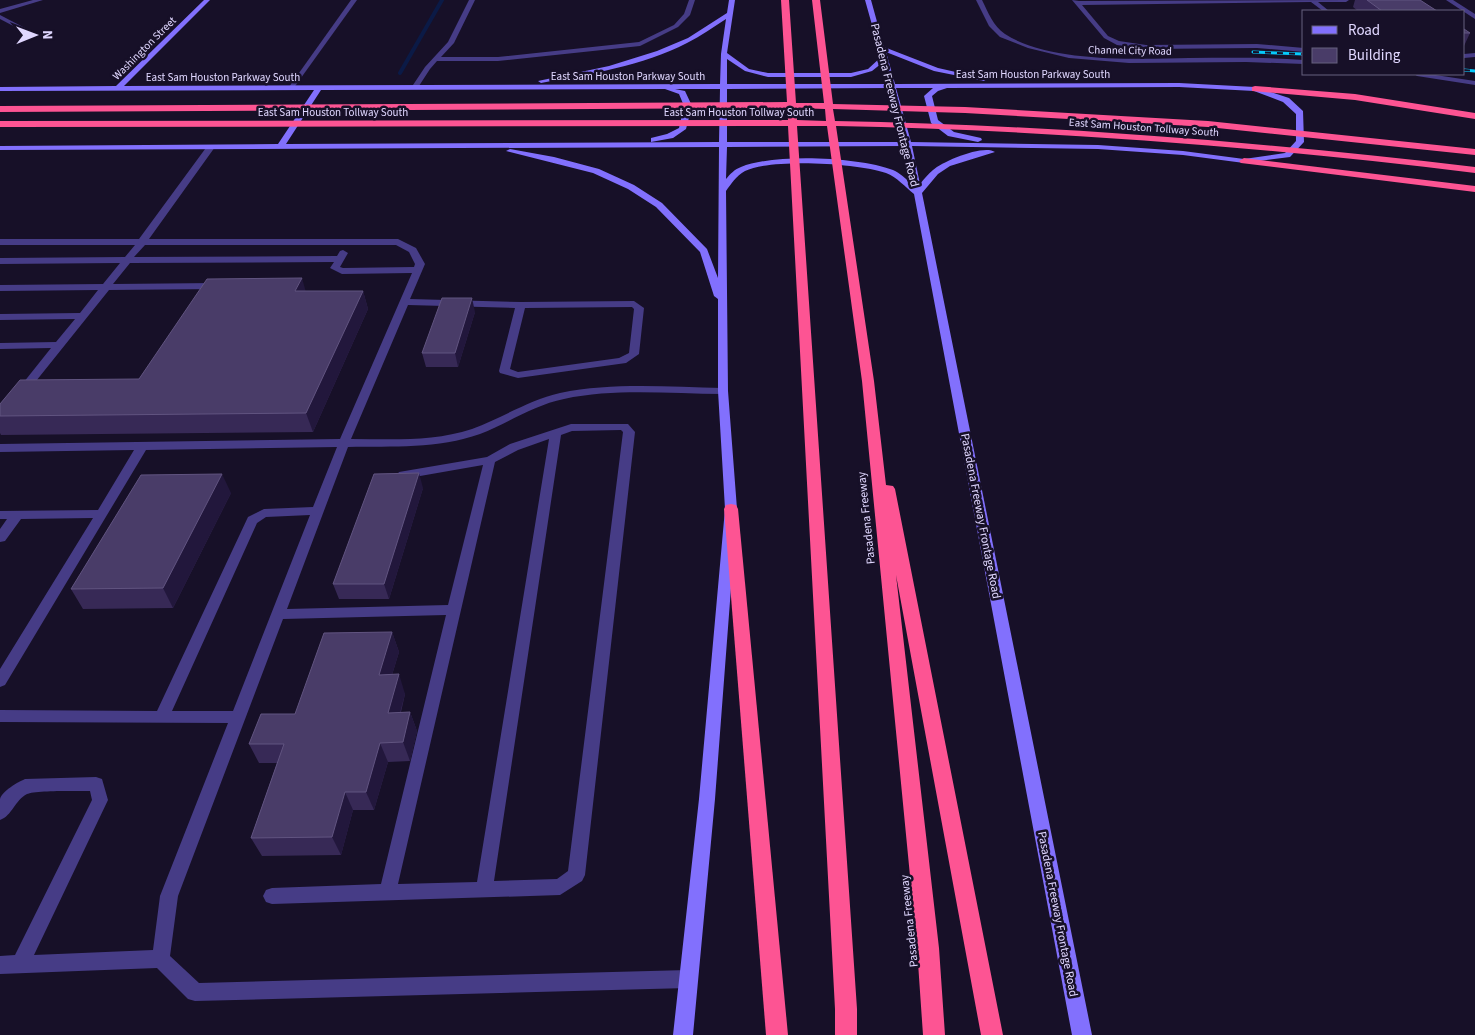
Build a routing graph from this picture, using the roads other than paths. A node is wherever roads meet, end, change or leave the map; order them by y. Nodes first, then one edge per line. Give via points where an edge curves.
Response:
1 (40, 0) edge
2 (207, 0) edge
3 (354, 0) edge
4 (472, 0) edge
5 (692, 0) edge
6 (732, 0) edge
7 (785, 0) edge
8 (816, 0) edge
9 (868, 0) edge
10 (979, 0) edge
11 (1312, 0) edge
12 (1346, 0) edge
13 (1449, 0) edge
14 (1077, 2) edge
15 (1325, 10) edge
16 (0, 11) edge
17 (729, 14) junction
18 (1475, 16) edge
19 (0, 18) edge
20 (23, 29) dead end
21 (883, 49) junction
22 (1302, 50) edge
23 (724, 54) junction
24 (884, 58) junction
25 (435, 59) junction
26 (1302, 62) edge
27 (1423, 75) edge
28 (1475, 83) edge
29 (1022, 84) junction
30 (967, 85) junction
31 (724, 86) junction
32 (891, 86) junction
33 (498, 87) junction
34 (658, 87) junction
35 (291, 88) junction
36 (319, 88) junction
37 (415, 88) junction
38 (117, 89) junction
39 (1256, 89) junction
40 (0, 90) edge
41 (0, 109) edge
42 (1475, 116) edge
43 (0, 124) edge
44 (908, 144) junction
45 (478, 145) junction
46 (634, 145) junction
47 (724, 145) junction
48 (281, 146) junction
49 (1000, 146) junction
50 (1030, 146) junction
51 (211, 147) junction
52 (0, 148) edge
53 (1475, 152) edge
54 (1244, 161) junction
55 (1475, 170) edge
56 (1475, 189) edge
57 (722, 192) junction
58 (918, 194) junction
59 (0, 242) edge
60 (142, 242) junction
61 (349, 242) junction
62 (340, 259) junction
63 (127, 260) junction
64 (0, 261) edge
65 (417, 270) junction
66 (229, 286) edge
67 (0, 288) edge
68 (105, 288) junction
69 (404, 302) junction
70 (521, 305) junction
71 (723, 308) junction
72 (82, 316) junction
73 (0, 317) edge
74 (60, 345) junction
75 (0, 346) edge
76 (868, 381) junction
77 (723, 391) junction
78 (0, 419) edge
79 (556, 433) junction
80 (344, 442) junction
81 (143, 445) junction
82 (0, 448) edge
83 (490, 460) junction
84 (403, 475) edge
85 (730, 509) junction
86 (317, 511) junction
87 (102, 514) junction
88 (0, 515) edge
89 (17, 515) junction
90 (0, 538) edge
91 (454, 610) junction
92 (278, 614) junction
93 (0, 681) edge
94 (0, 716) edge
95 (162, 717) junction
96 (238, 717) junction
97 (0, 813) edge
98 (484, 890) junction
99 (388, 892) junction
100 (272, 896) dead end
101 (161, 959) junction
102 (0, 964) edge
103 (20, 964) junction
104 (688, 979) junction
105 (683, 1035) edge
106 (777, 1035) edge
107 (846, 1035) edge
108 (934, 1035) edge
109 (992, 1035) edge
110 (1082, 1035) edge

1 - 16 street
2 - 38 main road, Washington Street
3 - 35 street
4 - 25 street via 451,43
5 - 25 street via 686,15 676,26 640,44 498,59
6 - 17 main road
7 - 107 highway
8 - 76 highway, Pasadena Freeway via 837,176
9 - 21 main road, Pasadena Freeway Frontage Road
10 - 26 street, Channel City Road via 999,33 1014,42 1056,55 1109,61
11 - 12 street
11 - 14 street
11 - 15 street
13 - 18 street
14 - 22 street via 1106,38 1117,43
17 - 23 main road
17 - 33 main road via 677,46 644,58 587,73
19 - 20 street
21 - 24 main road, Pasadena Freeway Frontage Road
21 - 29 main road via 936,70
23 - 24 main road via 747,70 768,75 851,75 870,70
23 - 31 main road
24 - 32 main road, Pasadena Freeway Frontage Road
25 - 37 street
27 - 28 street
29 - 30 main road, East Sam Houston Parkway South
29 - 39 main road, East Sam Houston Parkway South
30 - 32 main road, East Sam Houston Parkway South
30 - 49 main road via 936,89 928,96 934,121 951,134
31 - 32 main road, East Sam Houston Parkway South
31 - 34 main road, East Sam Houston Parkway South
31 - 47 main road
32 - 44 main road, Pasadena Freeway Frontage Road
33 - 34 main road, East Sam Houston Parkway South
33 - 37 main road, East Sam Houston Parkway South
34 - 46 main road via 682,93 688,106 682,129 670,136
35 - 36 main road, East Sam Houston Parkway South
35 - 38 main road, East Sam Houston Parkway South
36 - 37 main road, East Sam Houston Parkway South
36 - 48 main road
38 - 40 main road, East Sam Houston Parkway South
39 - 42 highway via 1354,97
39 - 54 main road, East Sam Houston Parkway South via 1286,100 1300,113 1300,142 1287,154
41 - 53 highway, East Sam Houston Tollway South via 789,106 956,110 1208,124
43 - 55 highway, East Sam Houston Tollway South via 621,123 968,128 1232,144
44 - 47 main road
44 - 49 main road
44 - 58 main road, Pasadena Freeway Frontage Road
45 - 46 main road
45 - 48 main road
45 - 71 main road via 554,159 596,171 631,187 659,205 704,251
46 - 47 main road
47 - 57 main road
48 - 51 main road
49 - 50 main road
50 - 54 main road via 1098,147
50 - 58 main road via 956,160 936,172
51 - 52 main road
51 - 60 street
54 - 56 highway
57 - 58 main road via 734,175 746,167 791,161 882,169 897,176
57 - 71 main road
58 - 110 main road, Pasadena Freeway Frontage Road
59 - 60 street
60 - 61 street
60 - 63 street
61 - 62 street
61 - 65 street via 398,242 413,250 420,264
62 - 63 street
62 - 65 street via 335,268 342,271
63 - 64 street
63 - 68 street
65 - 69 street
66 - 68 street
67 - 68 street
68 - 72 street
69 - 70 street
69 - 80 street
70 - 70 street via 634,304 639,308 634,354 622,361 518,375 504,370
71 - 77 main road
72 - 73 street
72 - 74 street
74 - 75 street
74 - 78 street
76 - 108 highway, Pasadena Freeway via 928,948
76 - 109 highway
77 - 80 street via 621,390 570,394 524,408 475,431 428,442
77 - 85 main road
79 - 83 street via 514,447
79 - 98 street
79 - 98 street via 571,428 624,426 629,432 576,875 560,887
80 - 81 street
80 - 86 street
81 - 82 street
81 - 87 street
83 - 84 street
83 - 91 street
85 - 104 main road via 707,799
85 - 106 highway
86 - 92 street
86 - 95 street via 264,513 252,520
87 - 89 street
87 - 93 street
88 - 89 street
89 - 90 street
91 - 92 street
91 - 99 street
92 - 96 street
94 - 95 street
95 - 96 street
96 - 101 street via 169,896
97 - 103 street via 8,800 25,786 96,784 100,800
98 - 99 street
99 - 100 street
101 - 103 street
101 - 104 street via 195,992
102 - 103 street
104 - 105 main road

